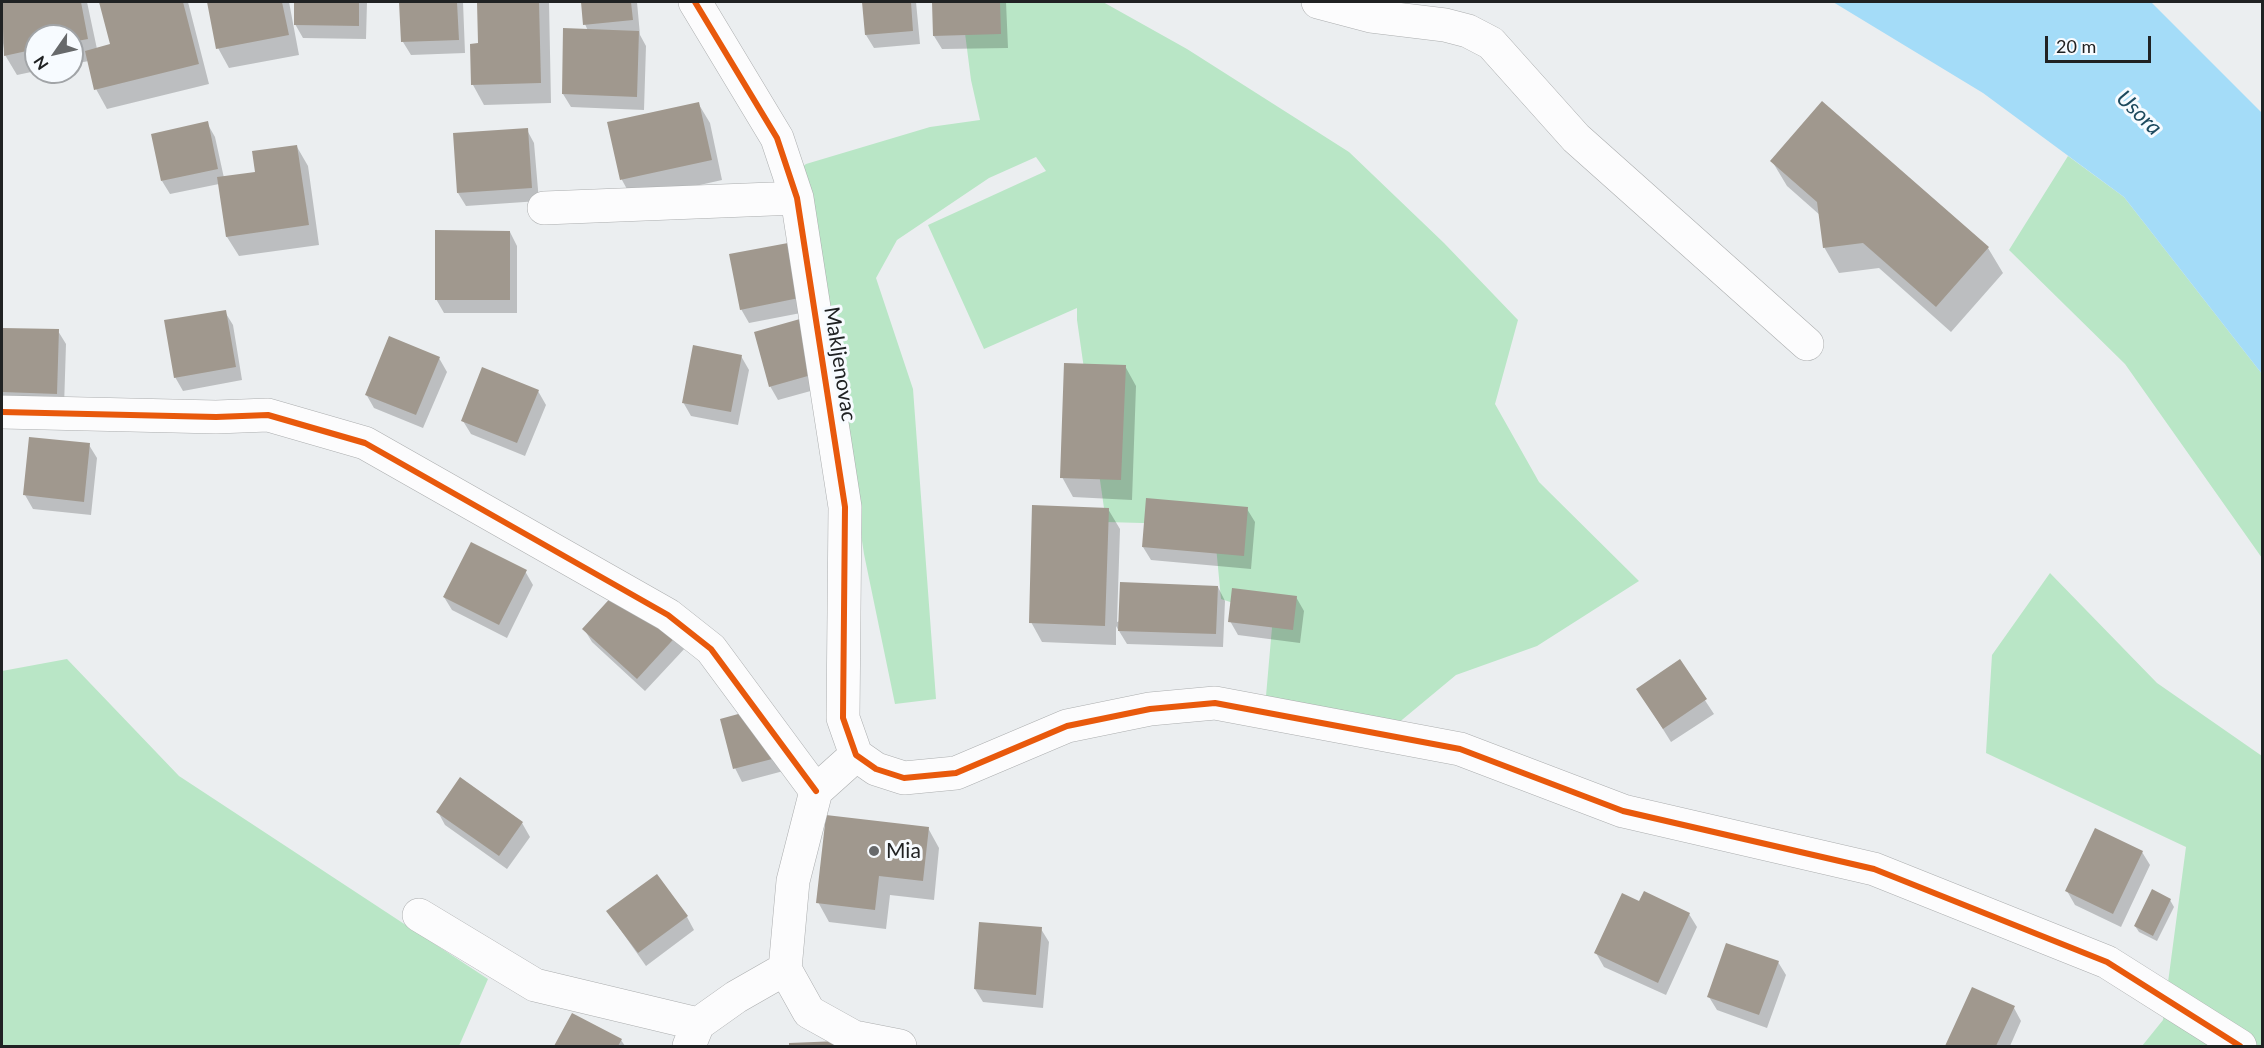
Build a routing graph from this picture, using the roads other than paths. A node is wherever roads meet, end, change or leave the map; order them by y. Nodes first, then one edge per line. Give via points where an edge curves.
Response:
1 (695, 2) edge
2 (1318, 2) edge
3 (797, 198) junction
4 (544, 208) dead end
5 (1807, 344) dead end
6 (2, 412) edge
7 (856, 755) junction
8 (816, 791) junction
9 (419, 915) dead end
10 (785, 969) junction
11 (694, 1035) edge
12 (900, 1047) edge
13 (2240, 1047) edge

1 - 3 street, Makljenovac via 777,138
2 - 5 street via 1371,16 1445,25 1491,43 1576,138
3 - 4 street
3 - 7 street, Makljenovac via 846,507 843,718
6 - 8 street via 268,415 366,443 668,615 711,649
7 - 8 street
7 - 13 street via 876,769 904,777 956,773 1067,726 1150,709 1215,703 1460,749 1623,811 1874,869 2107,962
8 - 10 street via 793,881
9 - 11 street via 535,985
10 - 11 street via 736,997
10 - 12 street via 809,1012 854,1037

